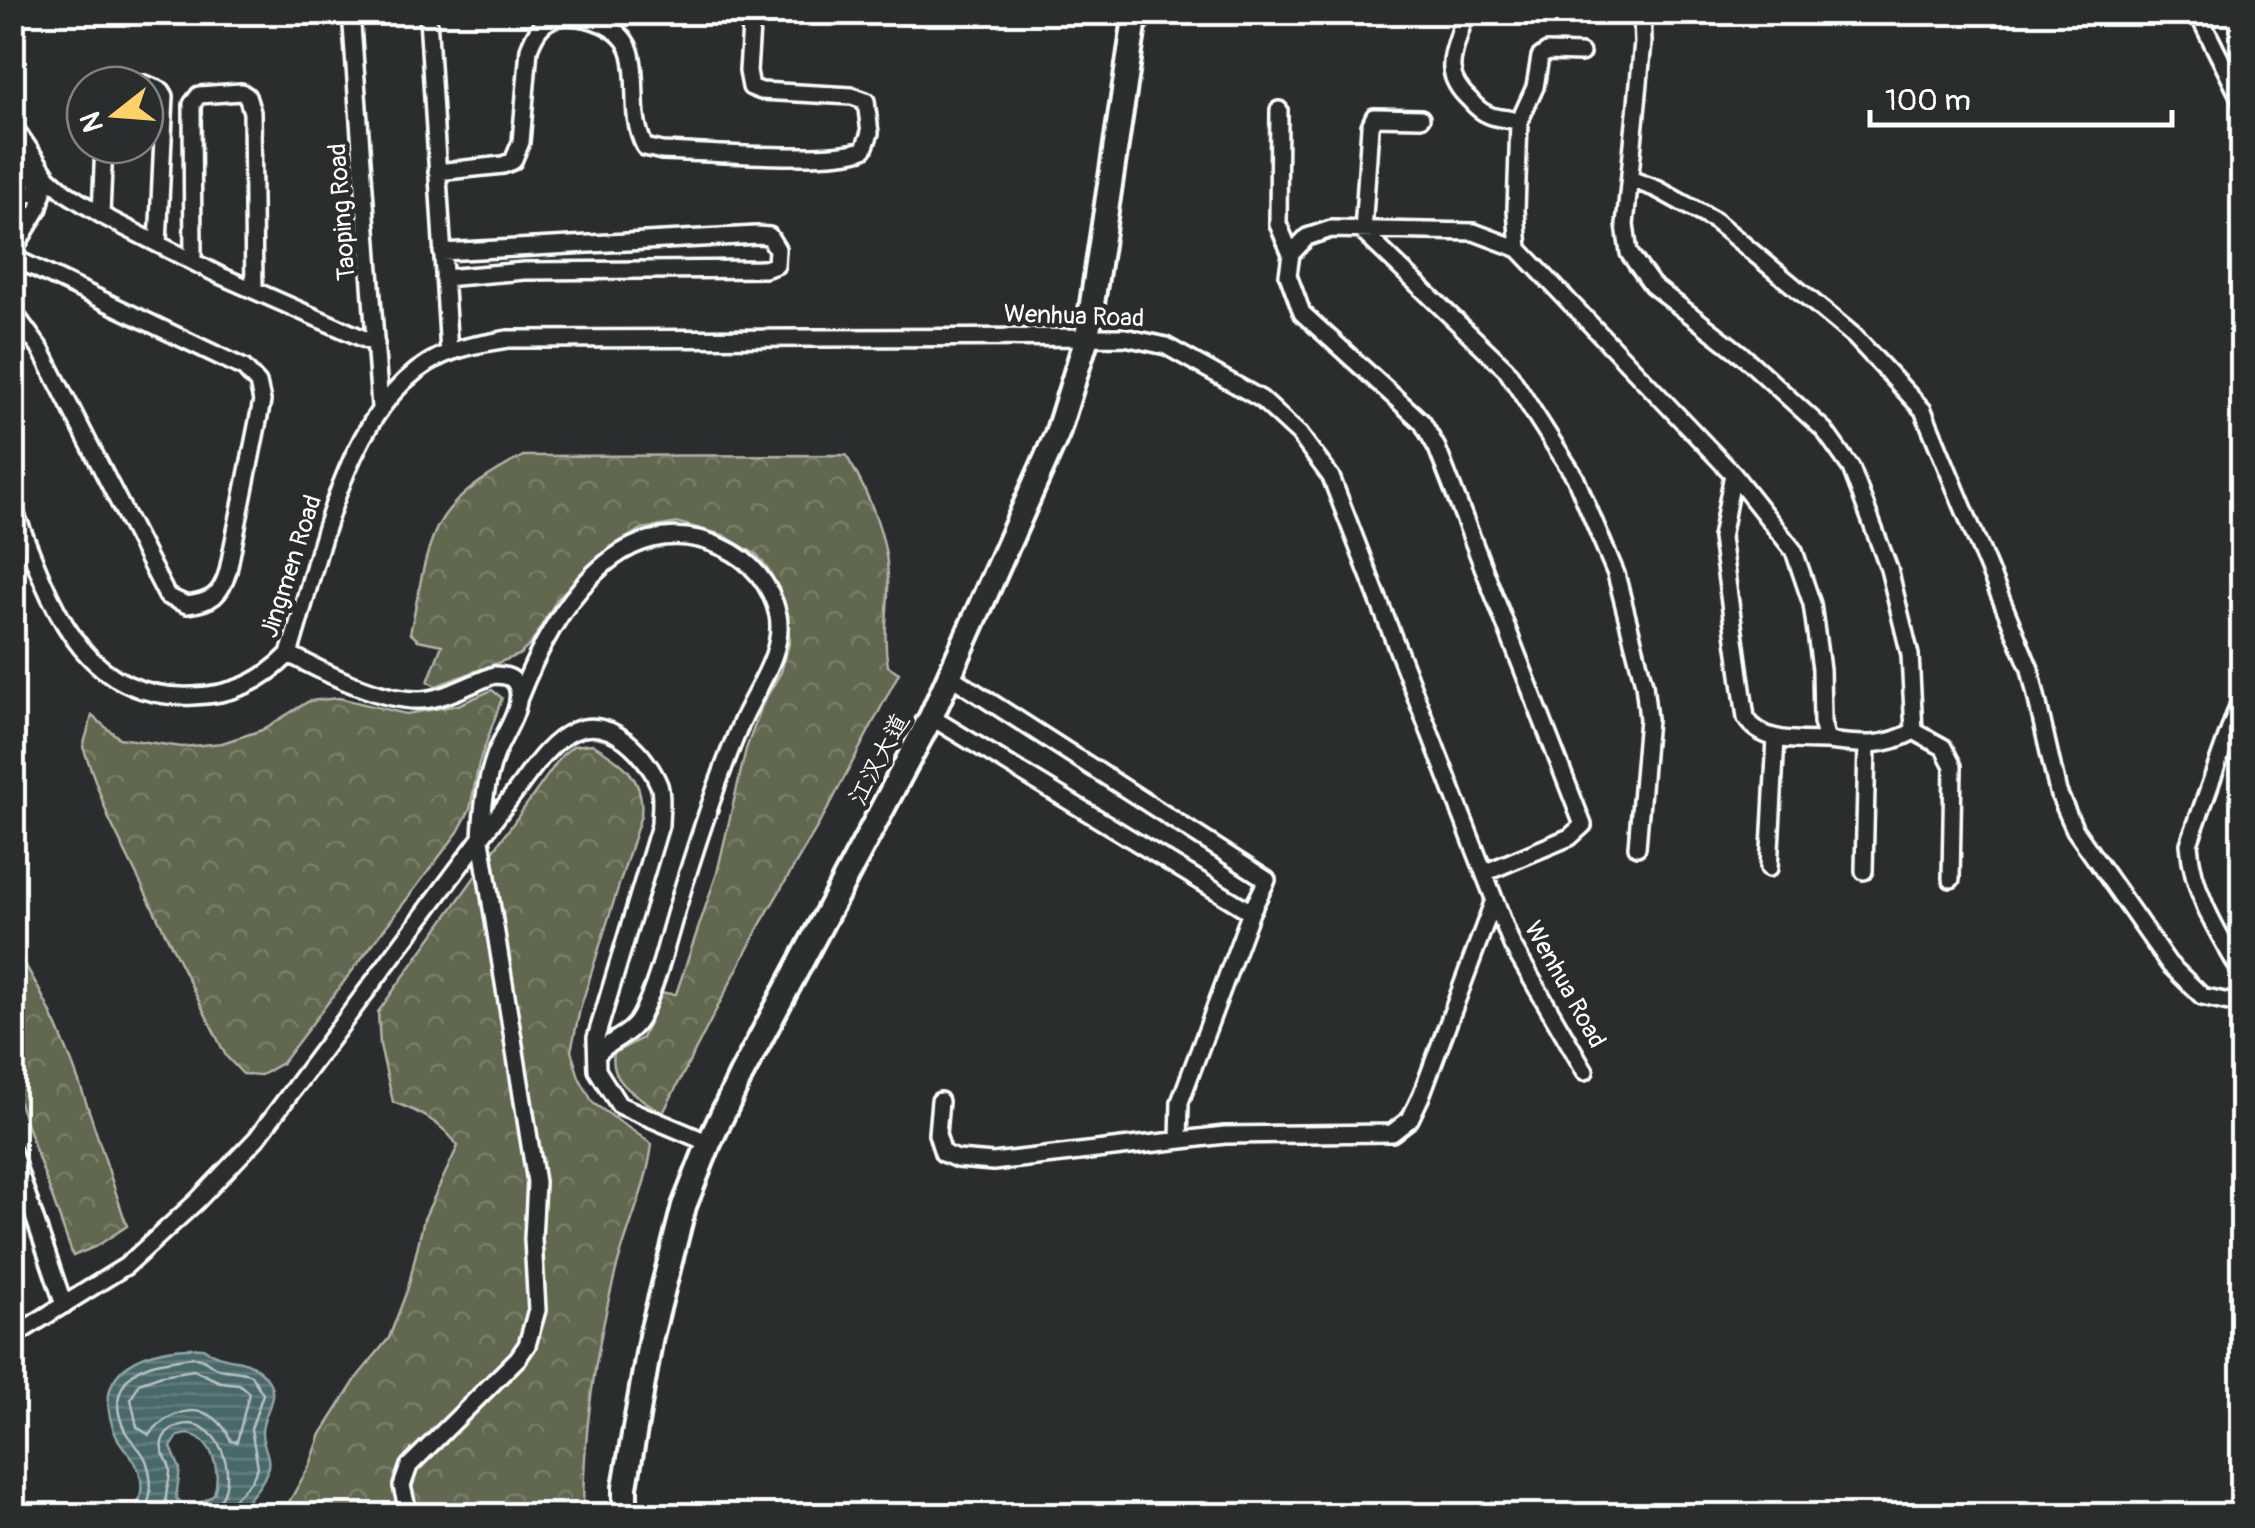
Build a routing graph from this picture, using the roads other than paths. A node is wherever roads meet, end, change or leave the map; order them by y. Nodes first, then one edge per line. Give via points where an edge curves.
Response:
1 (350, 12) edge
2 (752, 12) edge
3 (1136, 12) edge
4 (1465, 12) edge
5 (1642, 12) edge
6 (2197, 12) edge
7 (428, 16) dead end
8 (1581, 53) dead end
9 (2242, 102) edge
10 (1279, 110) dead end
11 (1421, 118) dead end
12 (1519, 122) junction
13 (12, 124) edge
14 (12, 154) edge
15 (103, 165) edge
16 (162, 165) edge
17 (437, 172) junction
18 (1630, 179) junction
19 (44, 188) junction
20 (12, 200) edge
21 (101, 214) junction
22 (1362, 232) junction
23 (158, 244) junction
24 (1519, 249) junction
25 (442, 252) junction
26 (1291, 254) junction
27 (12, 255) edge
28 (193, 261) junction
29 (444, 278) junction
30 (254, 290) junction
31 (12, 310) edge
32 (1087, 338) junction
33 (376, 344) junction
34 (449, 353) junction
35 (380, 407) junction
36 (1733, 474) junction
37 (12, 505) edge
38 (289, 654) junction
39 (950, 676) junction
40 (2242, 695) edge
41 (517, 704) junction
42 (931, 718) junction
43 (1914, 731) junction
44 (1776, 738) junction
45 (1827, 742) junction
46 (1867, 746) junction
47 (482, 840) junction
48 (1637, 847) dead end
49 (1769, 868) dead end
50 (1864, 872) dead end
51 (1484, 873) junction
52 (1951, 878) dead end
53 (1494, 900) junction
54 (1251, 912) junction
55 (2242, 974) edge
56 (2242, 1005) edge
57 (596, 1055) junction
58 (1584, 1070) dead end
59 (940, 1101) dead end
60 (1179, 1140) junction
61 (709, 1143) junction
62 (12, 1150) edge
63 (64, 1305) junction
64 (12, 1311) edge
65 (17, 1334) edge
66 (409, 1516) edge
67 (625, 1516) edge

1 - 33 street, Taoping Road
2 - 17 street via 751,87 866,101 870,133 864,149 810,154 645,147 633,107 631,51 598,21 565,16 551,19 529,49 521,142 513,161
3 - 32 main road, 江汉大道
4 - 12 street via 1454,82 1492,117
5 - 18 street
6 - 9 street
7 - 17 street
8 - 12 street via 1540,57
10 - 26 street via 1278,224
11 - 22 street via 1374,116
12 - 24 street
13 - 21 street via 48,178
14 - 19 street
15 - 21 street
16 - 23 street
17 - 25 street
18 - 43 street via 1624,224 1629,253 1652,285 1755,366 1824,430 1852,468 1889,568 1910,655
18 - 56 street via 1716,221 1854,336 1923,410 2030,669 2058,792 2075,830 2169,964 2202,996
19 - 20 street
19 - 27 street via 40,208
21 - 23 street
22 - 24 street via 1474,232
22 - 26 street via 1319,233
22 - 48 street via 1506,369 1575,478 1616,574 1644,684 1648,718
23 - 28 street
24 - 36 street
25 - 29 street
25 - 29 street via 756,235 769,236 777,248 776,265 765,270 560,270
26 - 51 street via 1288,275 1302,313 1422,422 1437,448 1582,825 1570,837
27 - 31 street via 244,368 258,383 262,400 228,570 216,596 187,605 167,596 42,350
28 - 30 street
28 - 30 street via 192,104 199,94 241,92 252,112
29 - 34 street
30 - 33 street
32 - 34 street, Wenhua Road via 508,338
32 - 39 main road, 江汉大道 via 1058,434
32 - 51 street, Wenhua Road via 1166,346 1261,399 1299,434 1331,478
33 - 35 street, Taoping Road
34 - 35 street, Wenhua Road via 411,375
35 - 38 street, Jingmen Road via 350,466
36 - 44 street via 1722,538 1746,718 1753,730
36 - 45 street via 1794,550 1812,604
37 - 38 street, Jingmen Road via 76,644 118,680 154,695 223,694 270,672
38 - 41 street via 411,700 507,675 518,690
39 - 42 main road, 江汉大道
39 - 54 street via 1267,880
40 - 55 street via 2189,844 2198,888
41 - 47 street via 482,800
41 - 57 street via 569,601 636,543 666,536 710,542 738,554 771,596 780,642 715,790 652,992 634,1029
42 - 54 street
42 - 61 main road, 江汉大道
43 - 46 street
43 - 52 street via 1944,747 1953,766
44 - 45 street
44 - 49 street
45 - 46 street
46 - 50 street
47 - 57 street via 552,746 576,730 614,734 636,747 660,788 660,825 604,1007
47 - 63 street via 257,1138 126,1266
47 - 66 street via 533,1148 537,1310 518,1358 409,1466 402,1486
51 - 53 street, Wenhua Road
53 - 58 street, Wenhua Road via 1512,945
53 - 60 street via 1421,1096 1410,1119 1392,1133
54 - 60 street via 1180,1102
57 - 61 street via 597,1070 619,1104
59 - 60 street via 937,1134 943,1152 957,1159 993,1162
61 - 67 main road, 江汉大道 via 684,1206 651,1336
62 - 63 street
63 - 65 street
64 - 65 street

